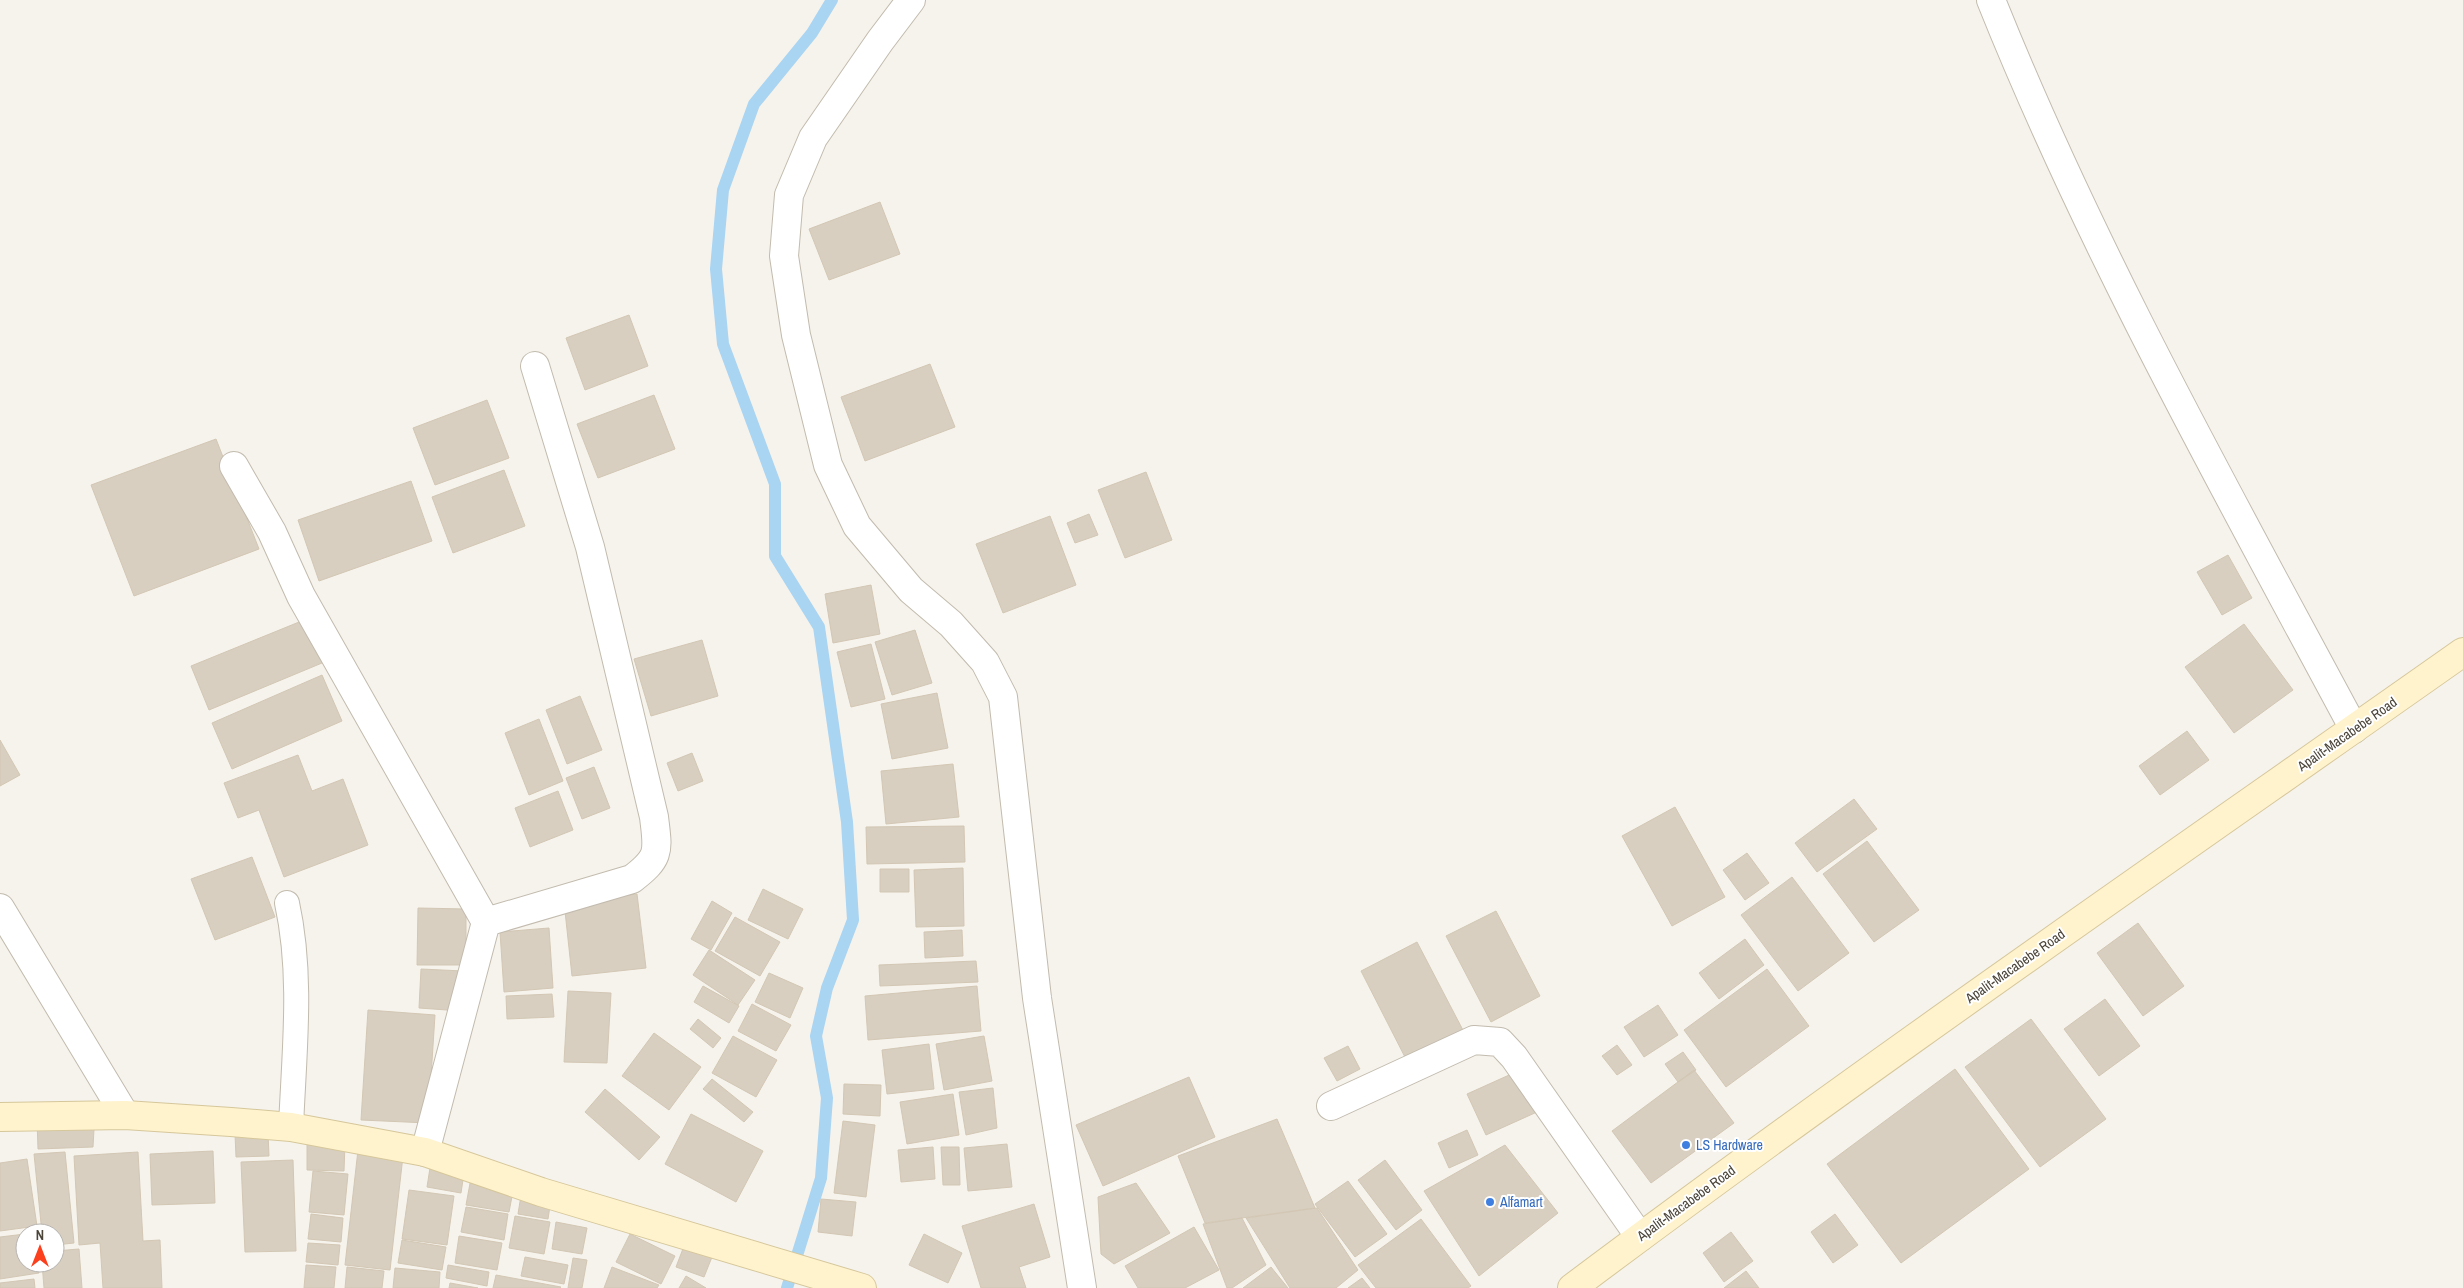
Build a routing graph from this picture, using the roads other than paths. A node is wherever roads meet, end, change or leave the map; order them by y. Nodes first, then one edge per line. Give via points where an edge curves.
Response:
1 (911, 0) edge
2 (1991, 0) edge
3 (535, 366) dead end
4 (234, 466) dead end
5 (2463, 652) edge
6 (2354, 729) junction
7 (287, 903) dead end
8 (0, 908) edge
9 (486, 922) junction
10 (1331, 1106) dead end
11 (125, 1115) junction
12 (0, 1117) edge
13 (291, 1127) junction
14 (425, 1152) junction
15 (1640, 1237) junction
16 (852, 1284) edge
17 (1082, 1288) edge
18 (1572, 1288) edge

1 - 17 street via 813,138 789,195 784,256 796,335 828,465 857,526 911,590 952,624 985,662 1003,697 1037,998
2 - 6 street via 2069,184 2199,441
3 - 9 street via 590,547 654,817 658,849 649,866 632,879
4 - 9 street via 272,532 301,596
5 - 6 main road, Apalit-Macabebe Road
6 - 15 main road, Apalit-Macabebe Road via 1993,982
7 - 13 lane via 294,942 296,991
8 - 11 street
9 - 14 street
10 - 15 street via 1474,1040 1500,1042 1514,1057
11 - 12 main road
11 - 13 main road
13 - 14 main road
14 - 16 main road via 541,1192
15 - 18 main road, Apalit-Macabebe Road

